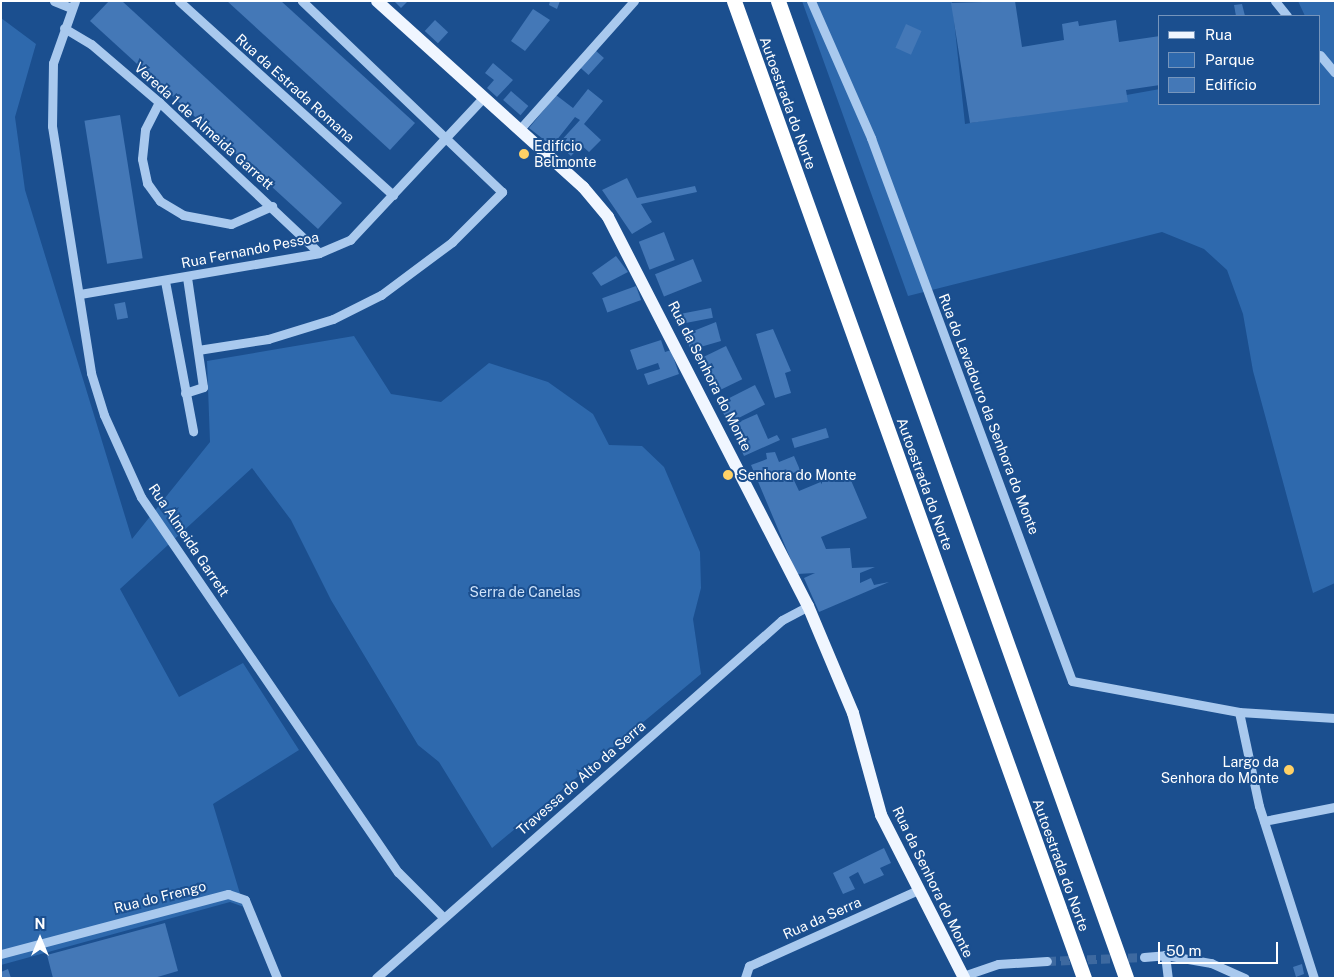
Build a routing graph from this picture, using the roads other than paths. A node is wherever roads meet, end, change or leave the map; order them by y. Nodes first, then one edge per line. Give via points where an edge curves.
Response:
1 (54, 1) edge
2 (179, 1) edge
3 (302, 1) edge
4 (378, 1) edge
5 (634, 1) edge
6 (734, 1) edge
7 (778, 1) edge
8 (811, 1) edge
9 (1275, 1) edge
10 (73, 5) edge
11 (1286, 15) edge
12 (64, 28) junction
13 (1321, 56) edge
14 (1335, 73) edge
15 (483, 98) junction
16 (159, 102) junction
17 (519, 130) junction
18 (446, 137) junction
19 (393, 195) junction
20 (272, 206) junction
21 (319, 253) junction
22 (187, 277) junction
23 (165, 281) junction
24 (80, 294) junction
25 (198, 350) junction
26 (185, 393) junction
27 (194, 431) dead end
28 (808, 606) junction
29 (1239, 712) junction
30 (1335, 718) edge
31 (1335, 807) edge
32 (1264, 821) junction
33 (918, 890) junction
34 (443, 917) junction
35 (1, 954) edge
36 (1165, 955) junction
37 (1144, 957) tunnel mouth
38 (1047, 961) tunnel mouth
39 (963, 977) edge
40 (277, 978) edge
41 (376, 978) edge
42 (745, 978) edge
43 (1084, 978) edge
44 (1126, 978) edge
45 (1168, 978) edge
46 (1245, 978) edge
47 (1314, 978) edge

1 - 10 street
2 - 19 street, Rua da Estrada Romana
3 - 18 street
4 - 15 main road, Rua da Senhora do Monte
5 - 17 street
6 - 43 highway, Autoestrada do Norte
7 - 44 highway, Autoestrada do Norte
8 - 29 street, Rua do Lavadouro da Senhora do Monte via 871,138 1072,681
9 - 11 street
10 - 12 street, Rua Almeida Garrett
12 - 16 street, Vereda 1 de Almeida Garrett via 91,44
12 - 24 street, Rua Almeida Garrett via 53,63 52,126
13 - 14 street
15 - 17 main road, Rua da Senhora do Monte
15 - 18 street, Rua Fernando Pessoa
16 - 20 street, Vereda 1 de Almeida Garrett
16 - 20 street via 145,130 142,159 147,184 160,201 183,215 231,224
17 - 28 main road, Rua da Senhora do Monte via 583,187 608,217
18 - 19 street, Rua Fernando Pessoa
18 - 25 street via 502,192 452,242 401,283 333,319 268,339
19 - 21 street, Rua Fernando Pessoa via 350,240
20 - 21 street, Vereda 1 de Almeida Garrett
21 - 22 street, Rua Fernando Pessoa
22 - 23 street, Rua Fernando Pessoa
22 - 25 street
23 - 24 street, Rua Fernando Pessoa
23 - 26 street
24 - 34 street, Rua Almeida Garrett via 91,373 104,415 141,496 398,872
25 - 26 street via 203,387
26 - 27 street
28 - 33 main road, Rua da Senhora do Monte via 853,713 881,815
28 - 34 street, Travessa do Alto da Serra via 782,620
29 - 30 street
29 - 32 street
31 - 32 street
32 - 47 street
33 - 39 main road, Rua da Senhora do Monte
33 - 42 street, Rua da Serra via 750,966
34 - 41 street, Travessa do Alto da Serra
35 - 40 street, Rua do Frengo via 228,894 245,900
36 - 37 street
36 - 45 street
36 - 46 street via 1211,963
38 - 39 street via 990,965

